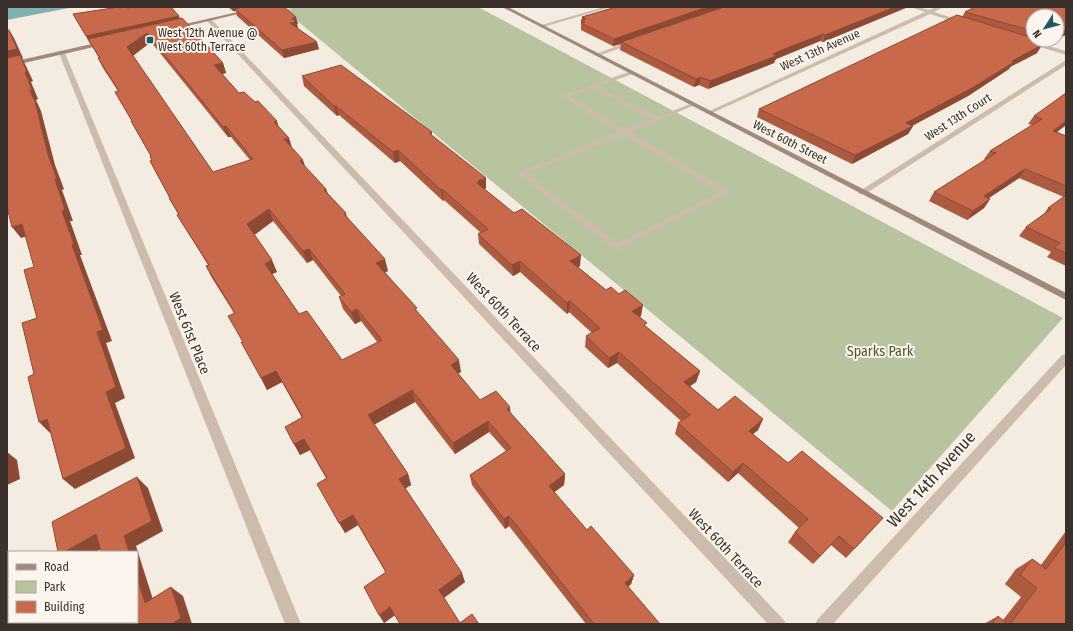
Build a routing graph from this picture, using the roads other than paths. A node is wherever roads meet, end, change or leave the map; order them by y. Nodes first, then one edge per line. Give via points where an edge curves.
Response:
1 (266, 7) edge
2 (504, 7) edge
3 (609, 7) edge
4 (913, 7) edge
5 (941, 7) edge
6 (600, 8) edge
7 (930, 12) junction
8 (209, 20) junction
9 (967, 24) edge
10 (541, 26) junction
11 (172, 28) edge
12 (638, 40) edge
13 (1020, 40) edge
14 (113, 41) edge
15 (62, 53) junction
16 (1066, 53) edge
17 (596, 55) junction
18 (1066, 62) edge
19 (7, 65) edge
20 (631, 73) junction
21 (593, 86) junction
22 (692, 105) junction
23 (708, 113) junction
24 (656, 119) junction
25 (625, 132) junction
26 (862, 192) junction
27 (1066, 297) edge
28 (1066, 358) edge
29 (293, 624) edge
30 (778, 624) edge
31 (823, 624) edge

1 - 8 street
2 - 10 street, West 60th Street
3 - 6 street
4 - 7 street
5 - 7 street, West 13th Avenue
6 - 10 street
7 - 9 street
7 - 23 street, West 13th Avenue
8 - 11 street
8 - 30 street, West 60th Terrace
10 - 17 street, West 60th Street
12 - 17 street
13 - 16 street
14 - 15 street
15 - 19 street
15 - 29 street, West 61st Place
17 - 20 street, West 60th Street
18 - 26 street, West 13th Court
20 - 21 street
20 - 22 street, West 60th Street
21 - 24 street
21 - 25 street via 564,96
22 - 23 street, West 60th Street
22 - 24 street
23 - 26 street, West 60th Street
24 - 25 street
25 - 25 street via 521,173 618,247 726,192
26 - 27 street, West 60th Street
28 - 31 street, West 14th Avenue

